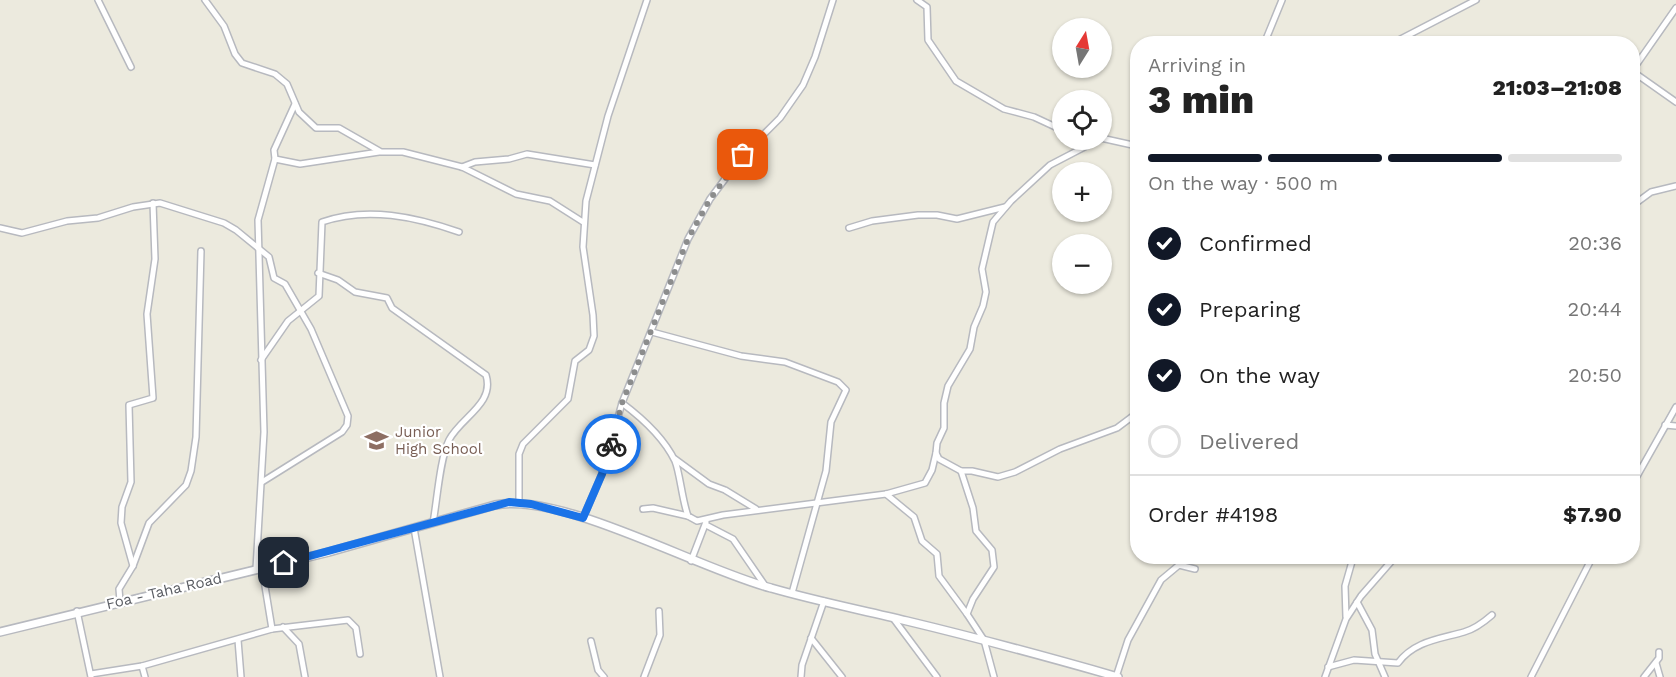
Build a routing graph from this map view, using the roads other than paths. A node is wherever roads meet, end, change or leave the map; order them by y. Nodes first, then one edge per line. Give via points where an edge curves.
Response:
1 (98, 0) edge
2 (205, 0) edge
3 (647, 0) edge
4 (833, 0) edge
5 (917, 0) edge
6 (1282, 0) edge
7 (1476, 0) edge
8 (1676, 8) edge
9 (1267, 36) edge
10 (1406, 36) edge
11 (1640, 59) edge
12 (131, 67) dead end
13 (1640, 76) edge
14 (1676, 102) edge
15 (295, 104) junction
16 (1052, 125) edge
17 (1112, 140) edge
18 (1130, 144) edge
19 (1078, 150) edge
20 (381, 152) junction
21 (276, 159) junction
22 (595, 165) junction
23 (462, 167) junction
24 (1676, 186) edge
25 (1640, 200) edge
26 (153, 203) junction
27 (1005, 207) junction
28 (583, 222) junction
29 (0, 228) edge
30 (849, 228) dead end
31 (459, 232) dead end
32 (259, 248) junction
33 (201, 251) dead end
34 (318, 273) junction
35 (300, 310) junction
36 (652, 333) junction
37 (260, 362) junction
38 (622, 403) junction
39 (1676, 407) edge
40 (1130, 418) edge
41 (1665, 424) junction
42 (1676, 426) edge
43 (936, 453) junction
44 (673, 458) junction
45 (1640, 470) edge
46 (961, 471) junction
47 (262, 482) junction
48 (886, 494) junction
49 (519, 502) junction
50 (819, 502) junction
51 (643, 509) dead end
52 (758, 510) junction
53 (688, 516) junction
54 (583, 518) junction
55 (433, 523) junction
56 (706, 523) junction
57 (414, 528) junction
58 (691, 561) junction
59 (1351, 564) edge
60 (1389, 564) edge
61 (1589, 564) edge
62 (133, 567) junction
63 (259, 569) junction
64 (1195, 569) dead end
65 (766, 587) junction
66 (792, 593) junction
67 (120, 601) junction
68 (824, 601) junction
69 (1357, 602) junction
70 (77, 611) junction
71 (659, 611) dead end
72 (967, 614) junction
73 (1492, 615) dead end
74 (892, 617) junction
75 (1346, 619) junction
76 (283, 627) junction
77 (272, 629) junction
78 (0, 632) edge
79 (811, 638) junction
80 (238, 640) junction
81 (984, 640) junction
82 (591, 641) dead end
83 (1659, 652) dead end
84 (360, 654) dead end
85 (1377, 661) junction
86 (1656, 663) junction
87 (142, 666) junction
88 (1328, 667) junction
89 (91, 676) edge
90 (145, 677) edge
91 (242, 677) edge
92 (305, 677) edge
93 (440, 677) edge
94 (604, 677) edge
95 (644, 677) edge
96 (801, 677) edge
97 (842, 677) edge
98 (937, 677) edge
99 (994, 677) edge
100 (1116, 677) edge
101 (1325, 677) edge
102 (1385, 677) edge
103 (1531, 677) edge
104 (1644, 677) edge
105 (1660, 677) edge

1 - 12 street
2 - 15 street via 225,26 242,63 275,74 287,84
3 - 22 street
4 - 36 street via 803,85 780,118 743,155 710,199 688,239
5 - 16 street via 927,7 928,40 956,81 1004,109
6 - 9 street
7 - 10 street
8 - 11 street
13 - 14 street
15 - 20 street via 316,128 339,128
15 - 21 street via 273,150
17 - 18 street
19 - 27 street via 1050,165
20 - 21 street via 300,164
20 - 23 street via 403,152
21 - 32 street via 258,220
22 - 23 street via 527,154
22 - 28 street
23 - 28 street via 516,194 550,201
24 - 25 street via 1651,192
26 - 29 street via 22,233
26 - 32 street via 224,223
26 - 62 street via 155,259 147,314 153,398 129,405 131,482 121,523
27 - 30 street via 957,219 918,215
27 - 43 street via 993,222 982,269 984,306 974,327 970,349 948,386 945,428
28 - 49 street via 594,336 589,350 575,361 568,399 523,444 519,454
31 - 34 street via 385,214 339,216 322,222
32 - 35 street via 269,258 274,278 285,284
32 - 37 street
33 - 62 street via 196,437 191,471 186,485 149,523
34 - 35 street via 319,296
34 - 55 street via 355,292 387,298 392,308 486,375 489,391 449,440
35 - 37 street
35 - 47 street via 344,403 347,425 342,432
36 - 38 street
36 - 50 street via 741,356 785,362 838,382 846,390 831,422
37 - 47 street
38 - 44 street via 643,419
38 - 54 street via 602,474
39 - 41 street
40 - 46 street via 1117,428 1060,449 1015,472 998,477
41 - 42 street
41 - 45 street
43 - 46 street via 939,459
43 - 48 street via 925,483
44 - 52 street via 709,484
44 - 53 street
46 - 72 street via 976,531 994,557 994,567
47 - 63 street
48 - 50 street
48 - 72 street via 914,518 922,541 937,554 939,576
49 - 54 street
49 - 55 street, Foa - Taha Road
50 - 52 street
50 - 66 street
51 - 53 street
52 - 56 street via 723,514
53 - 56 street
54 - 58 street
55 - 57 street, Foa - Taha Road
56 - 58 street
56 - 65 street via 733,539
57 - 63 street, Foa - Taha Road
57 - 93 street
58 - 65 street
59 - 75 street via 1345,586
60 - 69 street
61 - 103 street
62 - 67 street via 118,589
63 - 67 street, Foa - Taha Road
63 - 77 street
64 - 100 street via 1179,565 1161,580 1128,640
65 - 66 street
66 - 68 street
67 - 70 street, Foa - Taha Road
68 - 74 street
68 - 79 street
69 - 75 street
69 - 85 street via 1372,630
70 - 78 street, Foa - Taha Road
70 - 89 street
71 - 95 street via 660,635
72 - 81 street
73 - 85 street via 1466,632 1437,638 1406,652 1398,663
74 - 81 street
74 - 98 street
75 - 88 street
76 - 77 street
76 - 84 street via 348,620 356,628
76 - 92 street via 300,644
77 - 80 street
79 - 96 street
79 - 97 street
80 - 87 street
80 - 91 street
81 - 99 street
81 - 100 street
82 - 94 street via 598,670
83 - 86 street
85 - 88 street via 1354,660
85 - 102 street
86 - 104 street
86 - 105 street
87 - 89 street
87 - 90 street
88 - 101 street

